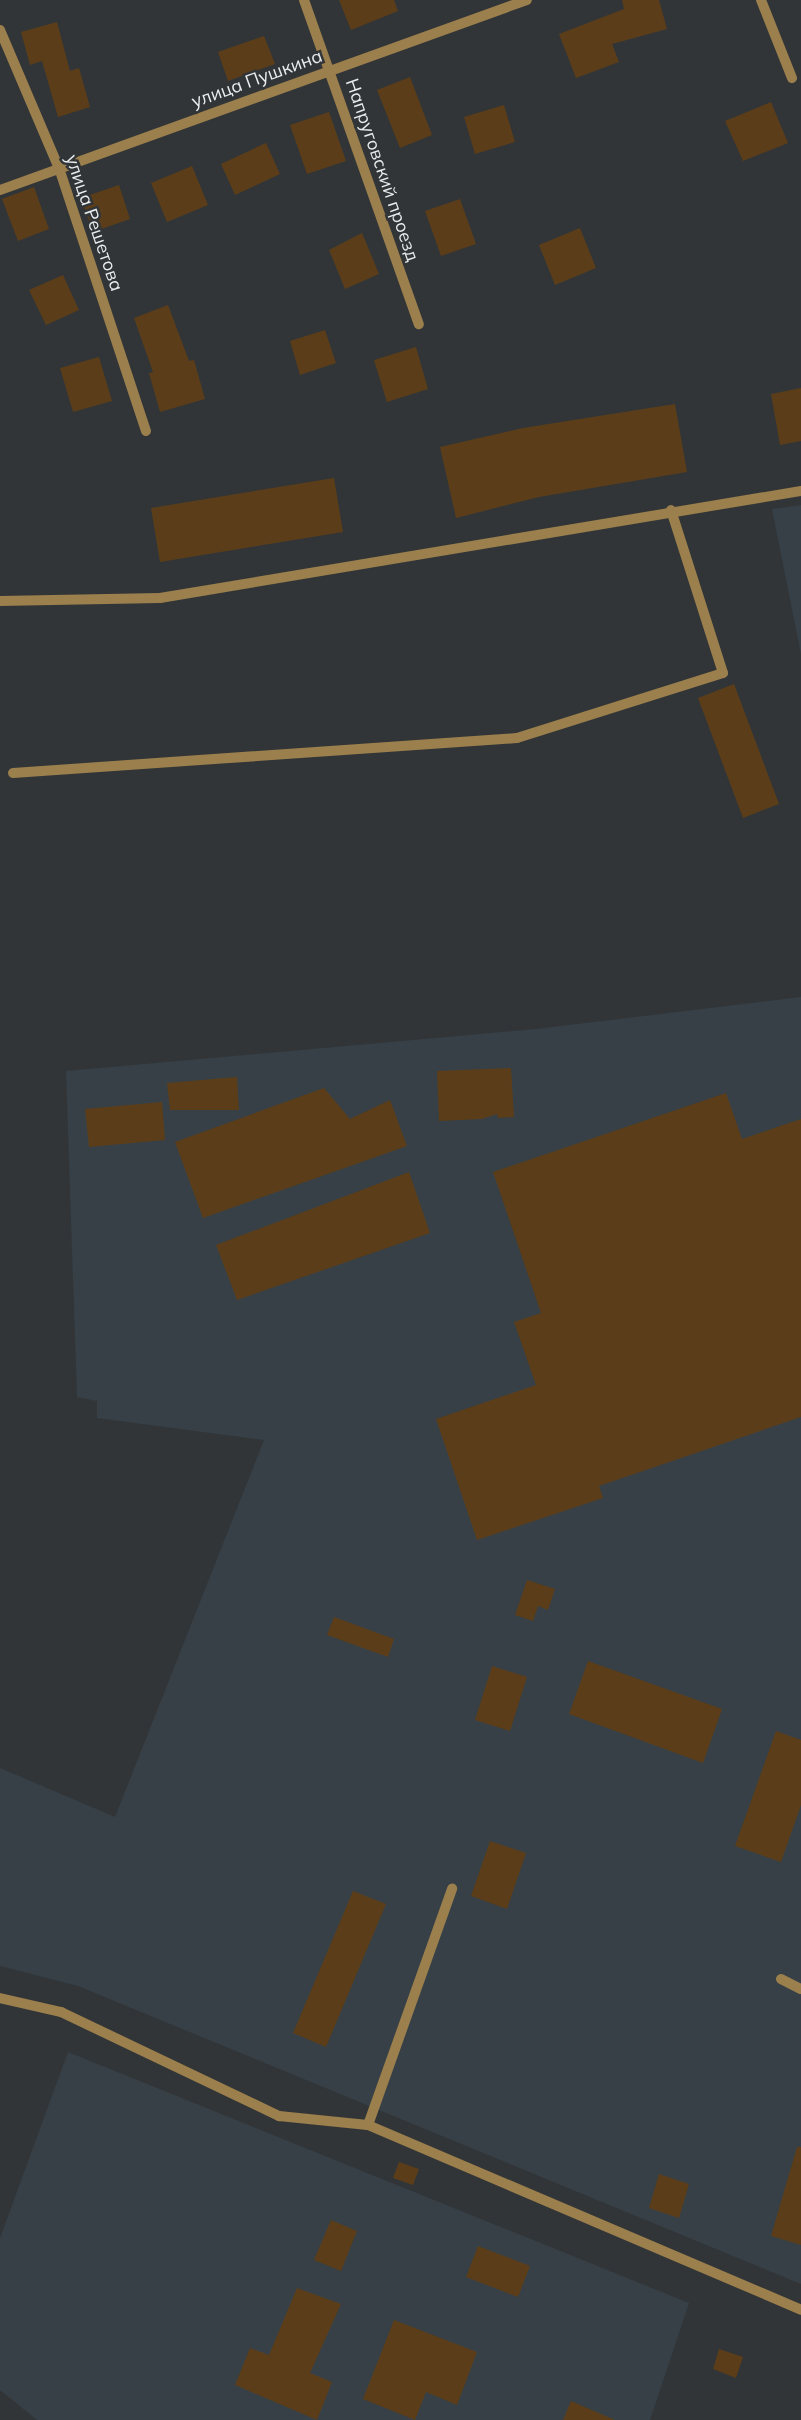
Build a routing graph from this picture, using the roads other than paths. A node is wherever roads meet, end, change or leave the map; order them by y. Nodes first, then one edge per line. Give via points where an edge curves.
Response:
1 (304, 0) edge
2 (526, 0) edge
3 (761, 0) edge
4 (0, 30) edge
5 (330, 70) junction
6 (792, 78) dead end
7 (59, 168) junction
8 (0, 190) edge
9 (419, 324) dead end
10 (146, 431) dead end
11 (801, 490) edge
12 (671, 510) junction
13 (0, 601) edge
14 (14, 773) dead end
15 (452, 1889) dead end
16 (781, 1979) dead end
17 (801, 1989) edge
18 (0, 1998) edge
19 (368, 2125) junction
20 (801, 2310) edge

1 - 5 street, Напруговский проезд
2 - 5 street, улица Пушкина
3 - 6 street
4 - 7 street, улица Решетова
5 - 7 street, улица Пушкина
5 - 9 street, Напруговский проезд
7 - 8 street, улица Пушкина
7 - 10 street, улица Решетова
11 - 12 street
12 - 13 street via 160,598
12 - 14 street via 723,673 517,738
15 - 19 street
16 - 17 street
18 - 19 street via 60,2012 280,2116
19 - 20 street

